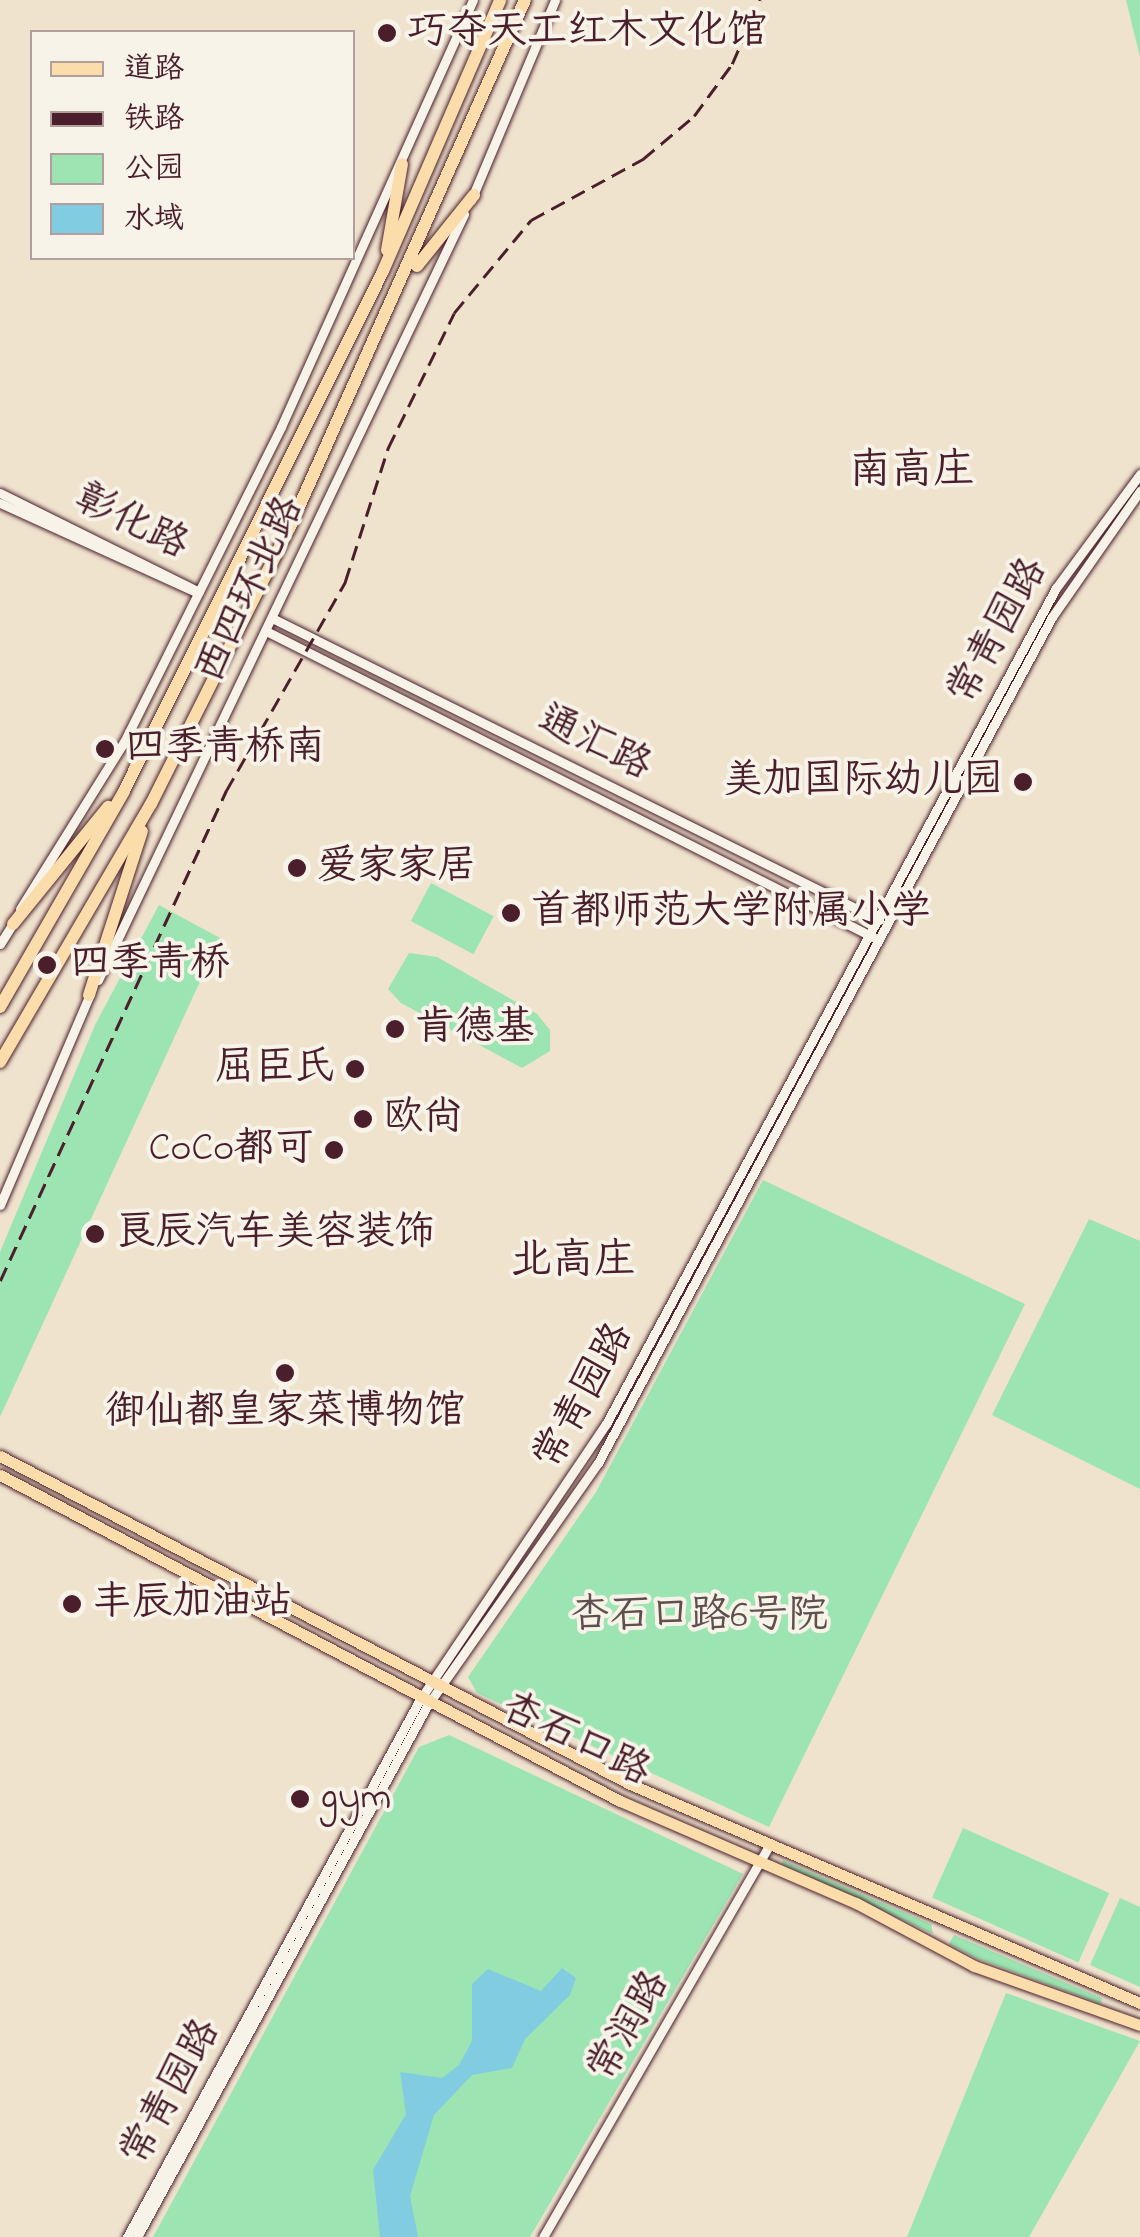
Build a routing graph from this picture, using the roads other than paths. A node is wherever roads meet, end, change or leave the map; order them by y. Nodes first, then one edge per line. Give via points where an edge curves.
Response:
1 (473, 0) edge
2 (500, 0) edge
3 (525, 0) edge
4 (555, 0) edge
5 (402, 164) junction
6 (474, 194) junction
7 (383, 271) junction
8 (406, 280) junction
9 (1140, 474) edge
10 (1140, 491) edge
11 (0, 493) edge
12 (0, 504) edge
13 (199, 592) junction
14 (274, 619) junction
15 (268, 632) junction
16 (124, 791) junction
17 (152, 804) junction
18 (881, 921) junction
19 (12, 924) junction
20 (873, 937) junction
21 (0, 944) edge
22 (89, 995) junction
23 (0, 1006) edge
24 (0, 1062) edge
25 (0, 1205) edge
26 (0, 1456) edge
27 (0, 1474) edge
28 (434, 1689) junction
29 (423, 1703) junction
30 (769, 1846) junction
31 (762, 1860) junction
32 (1140, 2003) edge
33 (1140, 2025) edge
34 (127, 2237) edge
35 (138, 2237) edge
36 (543, 2237) edge

1 - 5 street, 西四环北路
2 - 7 highway, 西四环北路
3 - 8 highway, 西四环北路
4 - 6 street, 西四环北路
5 - 7 highway
5 - 13 street, 西四环北路
6 - 8 highway
6 - 14 street, 西四环北路
7 - 16 highway, 西四环北路
8 - 17 highway, 西四环北路
9 - 18 street, 常青园路 via 1064,575
10 - 18 street, 常青园路 via 1073,581
11 - 13 street, 彰化路
12 - 13 street, 彰化路
13 - 19 street, 西四环北路 via 118,755
14 - 15 street, 西四环北路
14 - 18 street, 通汇路
15 - 20 street, 通汇路
15 - 22 street, 西四环北路
16 - 19 highway
16 - 23 highway, 西四环北路
17 - 22 highway
17 - 24 highway, 西四环北路
18 - 20 street, 常青园路
19 - 21 street, 西四环北路
20 - 28 street, 常青园路 via 598,1462
22 - 25 street, 西四环北路
26 - 28 main road, 杏石口路
27 - 29 main road, 杏石口路
28 - 29 street, 常青园路
28 - 30 main road, 杏石口路
29 - 31 main road, 杏石口路
29 - 34 street, 常青园路
29 - 35 street, 常青园路
30 - 31 street, 常润路
30 - 32 main road, 杏石口路
31 - 33 main road, 杏石口路 via 974,1966
31 - 36 street, 常润路

